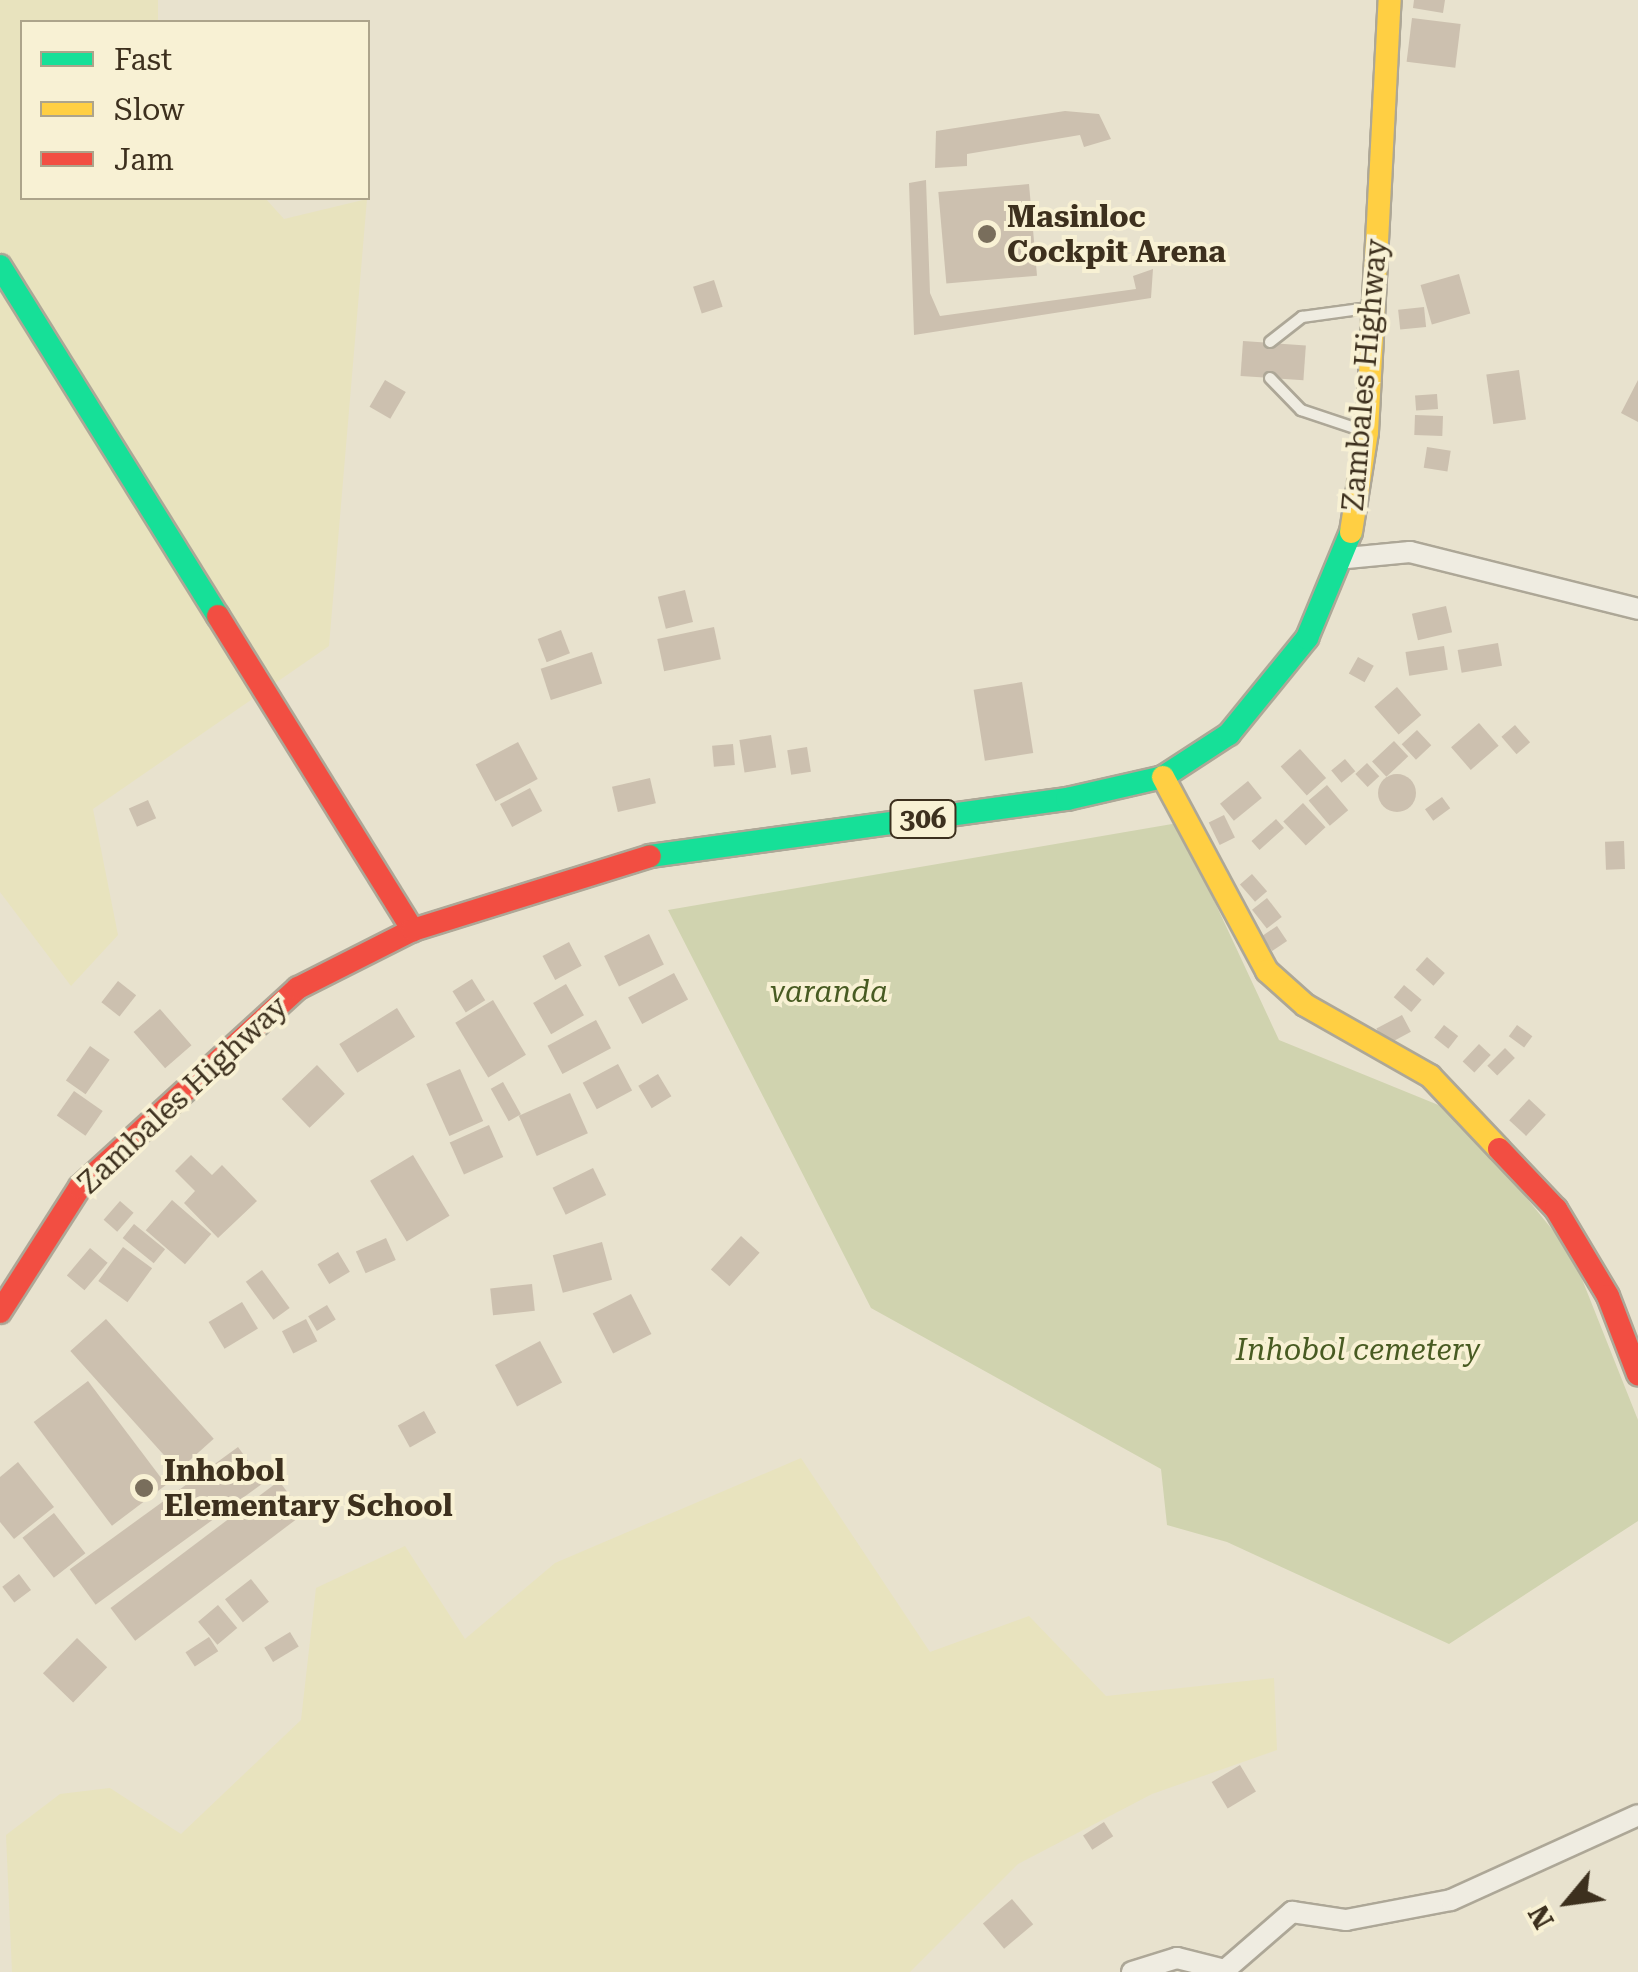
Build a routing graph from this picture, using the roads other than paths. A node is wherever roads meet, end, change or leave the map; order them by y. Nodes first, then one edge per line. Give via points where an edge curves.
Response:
1 (1390, 0) edge
2 (0, 266) edge
3 (1374, 308) junction
4 (1270, 342) dead end
5 (1270, 378) dead end
6 (1367, 432) junction
7 (1348, 558) junction
8 (1638, 610) edge
9 (1164, 777) junction
10 (413, 930) junction
11 (0, 1312) edge
12 (1638, 1374) edge
13 (1638, 1815) edge
14 (1132, 1972) edge

1 - 3 main road, Zambales Highway / 306
2 - 10 main road
3 - 4 lane via 1302,317
3 - 6 main road, Zambales Highway / 306
5 - 6 lane via 1301,410
6 - 7 main road, Zambales Highway / 306
7 - 8 street via 1410,552
7 - 9 main road, Zambales Highway / 306 via 1307,638 1229,734
9 - 10 main road, Zambales Highway / 306 via 1067,800 626,859
9 - 12 main road via 1267,971 1305,1005 1430,1076 1556,1209 1608,1296
10 - 11 main road, Zambales Highway / 306 via 298,988 218,1055 80,1187
13 - 14 street via 1451,1900 1346,1920 1292,1912 1225,1970 1177,1958

